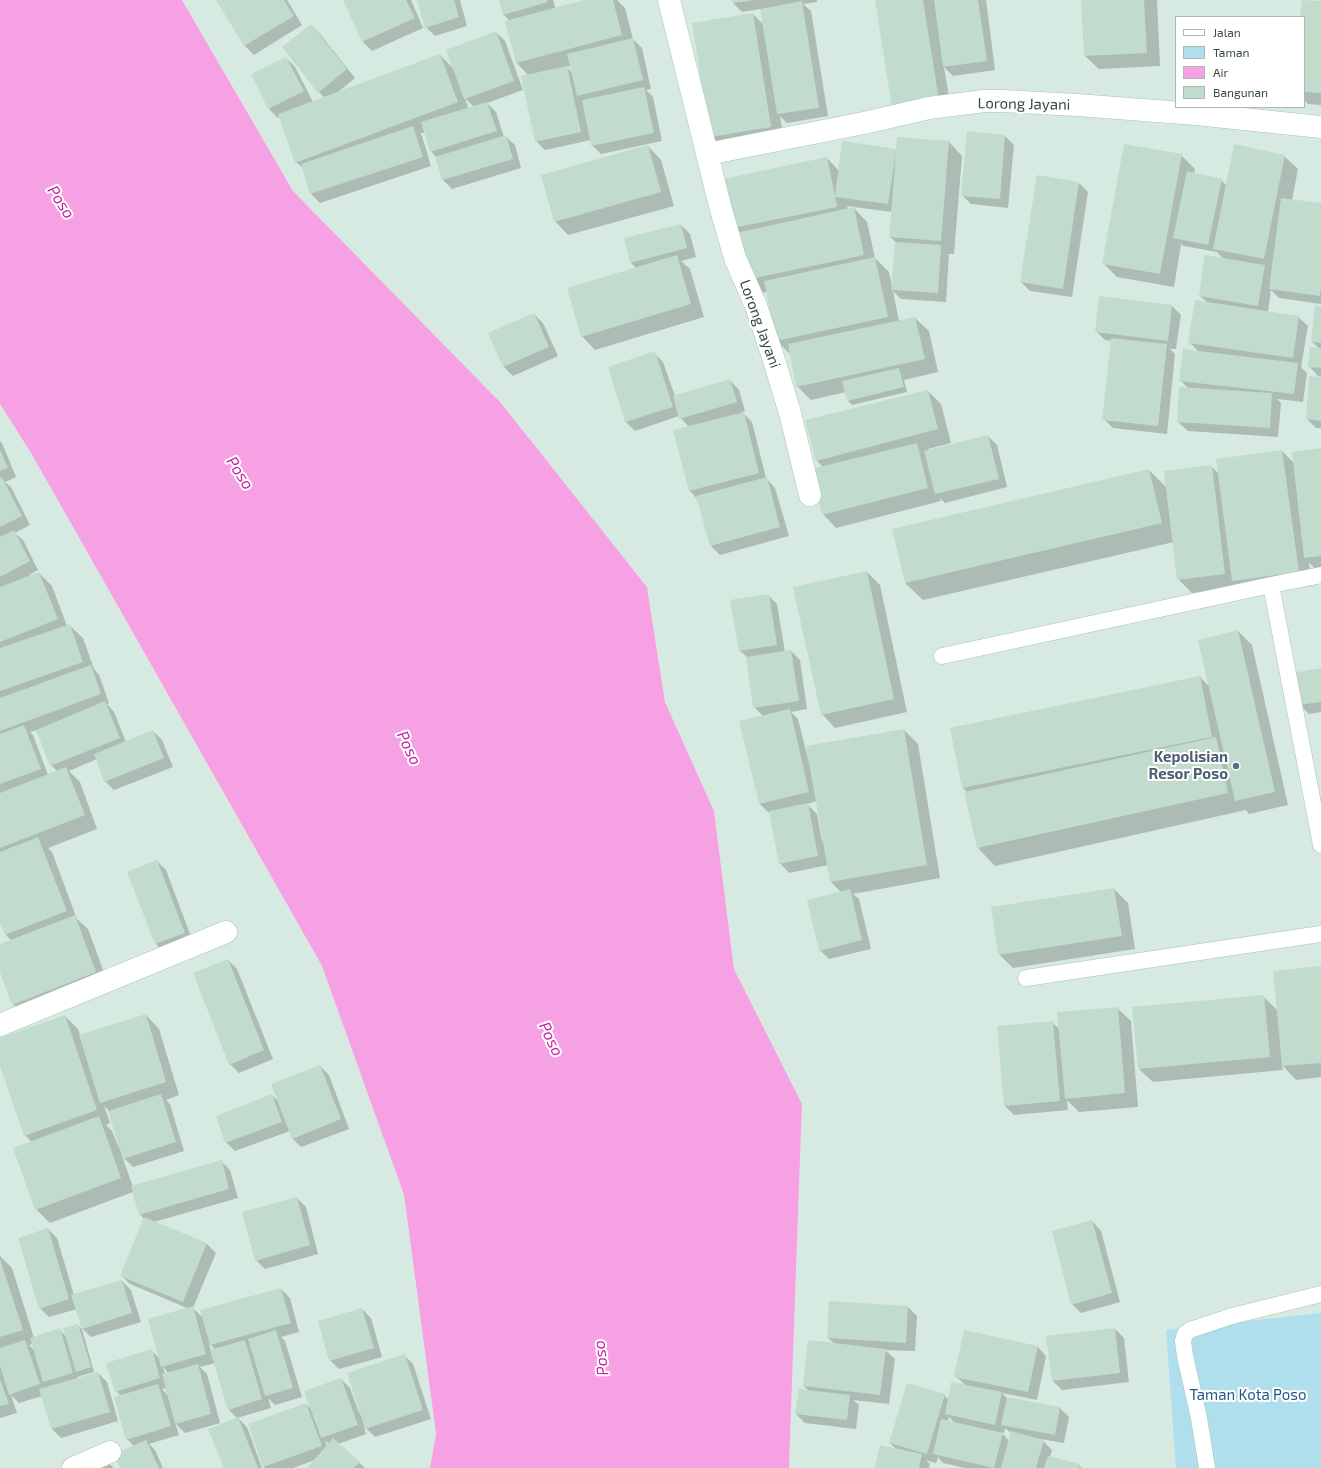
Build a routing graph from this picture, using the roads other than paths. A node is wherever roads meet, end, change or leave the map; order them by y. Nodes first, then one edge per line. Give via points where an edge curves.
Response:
1 (669, 0) edge
2 (1321, 127) edge
3 (707, 154) junction
4 (810, 495) dead end
5 (1321, 575) edge
6 (1271, 585) junction
7 (942, 656) dead end
8 (1321, 845) edge
9 (226, 932) dead end
10 (1321, 934) edge
11 (1026, 978) dead end
12 (0, 1024) edge
13 (1321, 1294) edge
14 (110, 1452) dead end
15 (74, 1468) edge
16 (1207, 1468) edge

1 - 3 street, Lorong Jayani
2 - 3 street, Lorong Jayani via 1109,107 984,101 929,108
3 - 4 street, Lorong Jayani via 735,258 756,306 774,360
5 - 6 lane
6 - 7 lane
6 - 8 lane
9 - 12 street
10 - 11 lane
13 - 16 lane via 1232,1316 1185,1334 1185,1356
14 - 15 street

